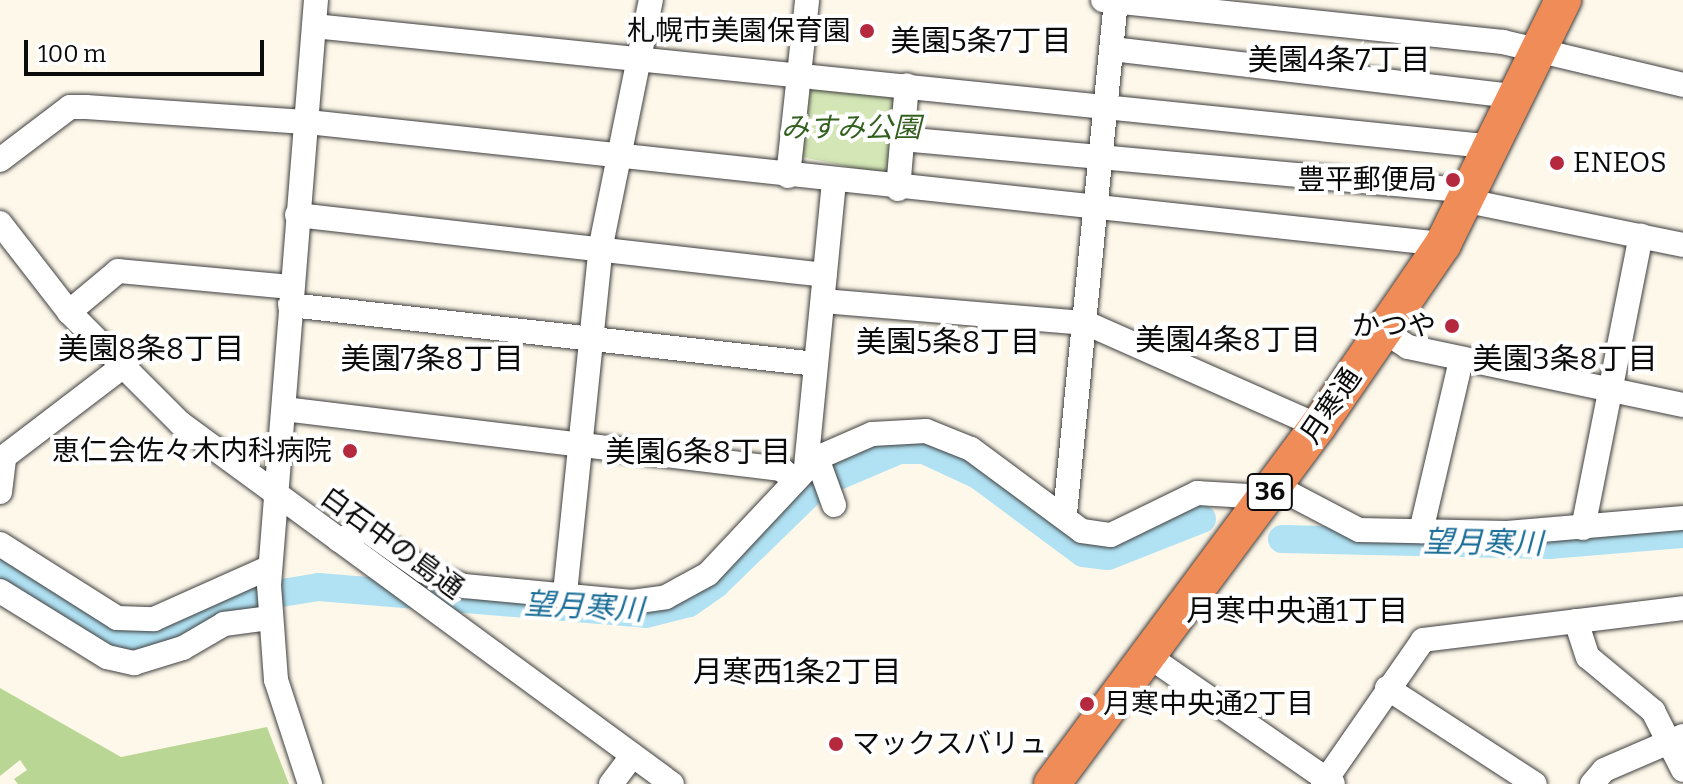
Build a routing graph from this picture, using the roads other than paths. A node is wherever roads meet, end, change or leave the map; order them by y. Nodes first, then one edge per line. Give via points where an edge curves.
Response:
1 (316, 0) edge
2 (651, 0) edge
3 (807, 0) edge
4 (1112, 0) edge
5 (1563, 0) edge
6 (314, 26) junction
7 (1112, 49) junction
8 (1539, 51) junction
9 (639, 60) junction
10 (800, 76) junction
11 (907, 85) junction
12 (1683, 85) edge
13 (1518, 97) junction
14 (1104, 108) junction
15 (308, 122) junction
16 (902, 139) junction
17 (1494, 147) junction
18 (1102, 152) junction
19 (615, 154) junction
20 (0, 160) edge
21 (788, 176) junction
22 (834, 182) junction
23 (898, 189) junction
24 (1470, 196) junction
25 (1099, 206) junction
26 (297, 215) junction
27 (0, 223) edge
28 (1641, 236) junction
29 (1443, 244) junction
30 (601, 245) junction
31 (1683, 245) edge
32 (825, 275) junction
33 (291, 296) junction
34 (823, 301) junction
35 (69, 312) junction
36 (1086, 323) junction
37 (1382, 330) junction
38 (590, 340) junction
39 (1461, 360) junction
40 (816, 364) junction
41 (121, 368) junction
42 (1608, 390) junction
43 (1683, 405) edge
44 (284, 409) junction
45 (1318, 426) junction
46 (581, 446) junction
47 (2, 454) edge
48 (810, 469) junction
49 (0, 492) edge
50 (1270, 492) junction
51 (276, 494) junction
52 (834, 505) dead end
53 (1065, 514) junction
54 (1683, 518) edge
55 (1583, 528) junction
56 (1421, 531) junction
57 (339, 540) junction
58 (0, 544) edge
59 (0, 591) edge
60 (565, 593) junction
61 (269, 595) junction
62 (1683, 608) edge
63 (1576, 621) junction
64 (1147, 655) junction
65 (1387, 688) junction
66 (1677, 739) edge
67 (633, 755) junction
68 (1683, 770) edge
69 (1327, 782) edge
70 (1055, 783) edge
71 (310, 784) edge
72 (611, 784) edge
73 (672, 784) edge
74 (1535, 784) edge
75 (1592, 784) edge

1 - 6 street
2 - 9 street
3 - 10 street
4 - 7 street
4 - 8 street
5 - 8 highway, 月寒通 / 36
6 - 9 street
6 - 15 street
7 - 13 street
7 - 14 street
8 - 12 street
8 - 13 highway, 月寒通 / 36
9 - 10 street
9 - 19 street
10 - 11 street
10 - 21 street
11 - 14 street
11 - 16 street
13 - 17 highway, 月寒通 / 36
14 - 17 street
14 - 18 street
15 - 19 street
15 - 20 street via 70,107
15 - 26 street
16 - 18 street
16 - 23 street
17 - 24 highway, 月寒通 / 36
18 - 24 street
18 - 25 street
19 - 21 street
19 - 30 street
21 - 22 street
22 - 23 street
22 - 32 street
23 - 25 street
24 - 28 street
24 - 29 highway, 月寒通 / 36
25 - 29 street
25 - 36 street
26 - 30 street
26 - 33 street
27 - 35 street, 白石中の島通
28 - 31 street
28 - 42 street
29 - 37 highway, 月寒通 / 36
30 - 32 street
30 - 38 street
32 - 34 street
33 - 35 street via 118,271
33 - 38 street
33 - 44 street
34 - 36 street
34 - 40 street
35 - 41 street, 白石中の島通
36 - 45 street
36 - 53 street
37 - 39 street via 1408,347
37 - 45 highway, 月寒通 / 36
38 - 40 street
38 - 46 street
39 - 42 street
39 - 56 street
40 - 48 street
41 - 47 street
41 - 51 street, 白石中の島通
42 - 43 street
42 - 55 street
44 - 46 street
44 - 51 street
45 - 50 highway, 月寒通 / 36
46 - 48 street
46 - 60 street
47 - 49 street
48 - 52 street
48 - 53 street via 872,434 926,431 971,449
48 - 60 street via 708,574 666,597 632,602
50 - 53 street via 1197,493 1111,535 1082,531
50 - 56 street via 1359,530
50 - 64 highway, 月寒通 / 36
51 - 57 street, 白石中の島通
51 - 61 street
54 - 55 street
55 - 56 street
57 - 60 street via 365,529 424,571 464,586
57 - 67 street, 白石中の島通
58 - 61 street via 117,618 154,619
59 - 61 street via 107,657 134,663 183,648
61 - 71 street via 276,680
62 - 63 street
63 - 65 street via 1423,640
63 - 66 street via 1588,657 1653,711
64 - 69 street
64 - 70 highway, 月寒通 / 36
65 - 69 street
65 - 74 street
66 - 68 street
66 - 75 street via 1604,770
67 - 72 street
67 - 73 street, 白石中の島通

